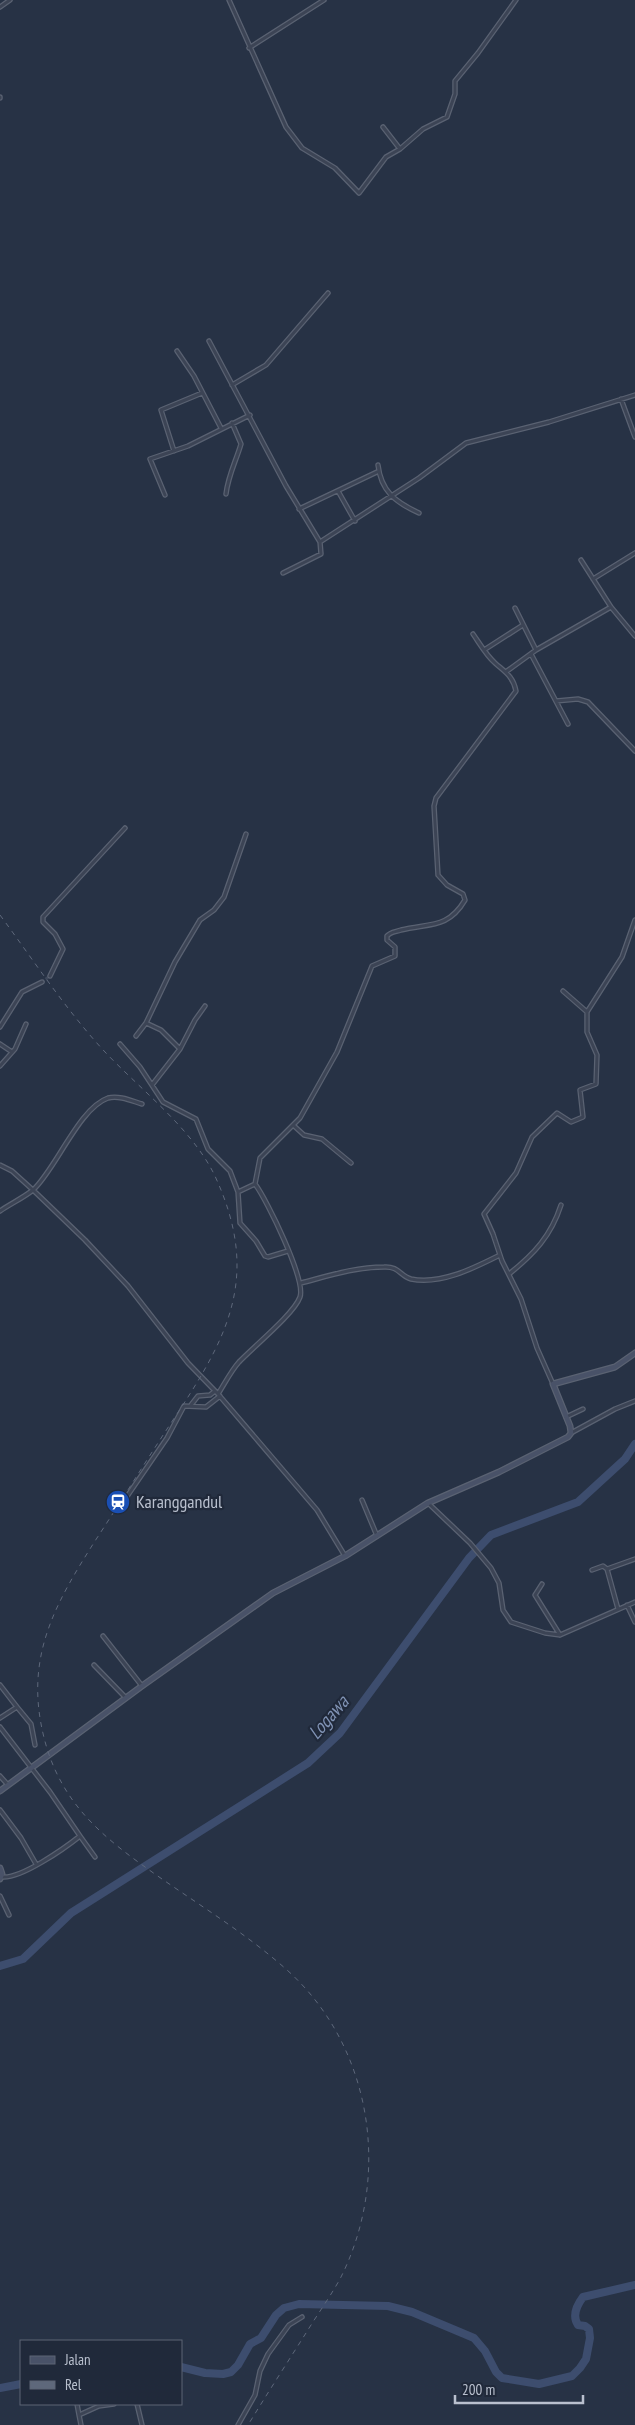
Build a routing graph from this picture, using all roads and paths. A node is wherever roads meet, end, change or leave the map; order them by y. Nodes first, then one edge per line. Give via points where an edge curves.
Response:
1 (10, 0) edge
2 (229, 0) edge
3 (324, 0) edge
4 (516, 0) edge
5 (0, 7) edge
6 (249, 48) junction
7 (383, 127) dead end
8 (400, 149) junction
9 (328, 293) dead end
10 (209, 340) dead end
11 (178, 351) dead end
12 (232, 385) junction
13 (202, 393) junction
14 (635, 395) edge
15 (621, 398) junction
16 (250, 415) junction
17 (232, 423) junction
18 (221, 428) junction
19 (635, 437) edge
20 (174, 451) junction
21 (378, 465) dead end
22 (378, 472) junction
23 (338, 491) junction
24 (226, 494) dead end
25 (165, 495) dead end
26 (391, 496) junction
27 (300, 509) junction
28 (419, 513) dead end
29 (355, 521) junction
30 (320, 542) junction
31 (635, 553) edge
32 (581, 560) dead end
33 (284, 573) dead end
34 (593, 579) junction
35 (612, 606) junction
36 (514, 608) dead end
37 (523, 625) junction
38 (473, 634) dead end
39 (635, 636) edge
40 (483, 650) junction
41 (536, 650) junction
42 (531, 654) junction
43 (507, 671) junction
44 (556, 701) junction
45 (568, 724) dead end
46 (635, 750) edge
47 (125, 828) dead end
48 (246, 834) dead end
49 (635, 920) edge
50 (50, 976) tunnel mouth
51 (42, 982) tunnel mouth
52 (563, 991) dead end
53 (205, 1006) dead end
54 (586, 1012) junction
55 (146, 1022) junction
56 (26, 1024) dead end
57 (0, 1027) edge
58 (136, 1036) dead end
59 (0, 1044) edge
60 (120, 1044) dead end
61 (180, 1050) junction
62 (12, 1052) junction
63 (0, 1066) edge
64 (152, 1085) junction
65 (142, 1104) dead end
66 (293, 1125) junction
67 (351, 1163) dead end
68 (0, 1165) edge
69 (255, 1184) junction
70 (33, 1190) junction
71 (238, 1192) junction
72 (561, 1205) dead end
73 (0, 1211) edge
74 (288, 1252) junction
75 (500, 1255) junction
76 (509, 1274) junction
77 (300, 1283) junction
78 (635, 1353) edge
79 (553, 1384) junction
80 (218, 1394) junction
81 (635, 1401) edge
82 (191, 1405) junction
83 (583, 1409) dead end
84 (566, 1416) junction
85 (571, 1433) junction
86 (362, 1500) dead end
87 (428, 1503) junction
88 (117, 1511) dead end
89 (377, 1536) junction
90 (345, 1556) junction
91 (635, 1559) edge
92 (607, 1569) junction
93 (592, 1570) dead end
94 (542, 1584) dead end
95 (635, 1602) edge
96 (627, 1605) junction
97 (618, 1609) junction
98 (635, 1622) edge
99 (560, 1634) junction
100 (102, 1636) dead end
101 (94, 1665) dead end
102 (0, 1685) edge
103 (142, 1686) junction
104 (126, 1698) junction
105 (17, 1707) junction
106 (0, 1718) edge
107 (0, 1727) edge
108 (35, 1745) dead end
109 (31, 1768) junction
110 (0, 1776) edge
111 (8, 1786) junction
112 (0, 1791) edge
113 (0, 1810) edge
114 (80, 1836) junction
115 (95, 1856) dead end
116 (36, 1864) junction
117 (0, 1868) edge
118 (1, 1878) edge
119 (0, 1896) edge
120 (9, 1915) dead end
121 (302, 2317) dead end
122 (77, 2405) edge
123 (106, 2405) edge
124 (137, 2405) edge
125 (80, 2415) junction
126 (81, 2425) edge
127 (142, 2425) edge
128 (238, 2425) edge

1 - 5 street
2 - 6 street
3 - 6 street
4 - 8 street via 455,81 455,94 447,117 423,129
6 - 8 street via 286,127 302,148 335,168 357,192 362,192 386,157
7 - 8 street
9 - 12 street via 266,365
10 - 12 street
11 - 13 street
12 - 16 street
13 - 18 street
13 - 20 street via 161,410
14 - 15 street
15 - 19 street
15 - 26 street via 549,422 466,443
16 - 17 street
16 - 27 street
17 - 18 street
17 - 24 street via 241,444 234,470 228,478
18 - 20 street
20 - 25 street via 149,460
21 - 22 street
22 - 23 street
22 - 26 street
23 - 27 street
23 - 29 street
26 - 28 street
26 - 29 street
27 - 30 street
29 - 30 street
30 - 33 street via 321,554
31 - 34 street
32 - 34 street
34 - 35 street
35 - 39 street
35 - 41 street
36 - 37 street
37 - 40 street
37 - 41 street
38 - 40 street
40 - 43 street
41 - 42 street
42 - 43 street
42 - 44 street
43 - 66 street via 516,693 436,798 434,806 438,874 447,885 463,894 465,900 449,919 387,936 395,947 395,956 372,966 337,1052
44 - 45 street
44 - 46 street via 578,699 588,702
47 - 50 street via 43,917 43,922 63,949
48 - 55 street via 224,897 200,920
49 - 54 street via 622,957
51 - 57 street via 22,992
52 - 54 street
53 - 61 street
54 - 75 street via 587,1032 598,1055 596,1084 580,1090 582,1118 572,1122 557,1113 532,1137 516,1173 485,1212 484,1217 494,1234
55 - 58 street
55 - 61 street via 161,1030
56 - 62 street
59 - 62 street
60 - 64 street
61 - 64 street
62 - 63 street
64 - 71 street via 167,1106 196,1119 208,1149 230,1172
65 - 70 street via 119,1097 100,1103 76,1129
66 - 67 street via 304,1135 322,1139
66 - 69 street via 260,1158
68 - 70 street
69 - 71 street
69 - 74 street via 267,1202
70 - 73 street
70 - 80 street via 86,1240 128,1286 188,1363
71 - 74 street via 240,1223 265,1256
72 - 76 street via 551,1231 541,1245
74 - 77 street
75 - 76 street
75 - 77 street via 473,1268 434,1279 410,1279 396,1268 386,1267 354,1269
76 - 79 street
77 - 80 street via 298,1301 238,1363
78 - 79 main road via 609,1369
79 - 84 main road
80 - 82 street via 198,1396
80 - 82 street via 206,1408
80 - 90 street via 317,1510
81 - 85 street
82 - 88 street via 184,1406 167,1438
83 - 84 street
84 - 85 main road
85 - 87 main road via 499,1472
86 - 89 street
87 - 89 main road
87 - 99 street via 485,1560 499,1583 507,1619 545,1633
89 - 90 main road
90 - 103 main road via 267,1597
91 - 92 street
92 - 93 street via 603,1566
92 - 97 street
94 - 99 street via 535,1595
95 - 96 street
96 - 97 street
96 - 98 street
97 - 99 street
100 - 103 street
101 - 104 street
102 - 105 street
103 - 104 main road
104 - 109 main road
105 - 106 street
105 - 108 street via 31,1724
107 - 109 street
109 - 111 main road
109 - 114 street
110 - 111 street
111 - 112 main road
113 - 116 street
114 - 115 street
114 - 116 street
116 - 118 street
117 - 118 main road
119 - 120 street
121 - 128 street via 289,2325 268,2354 255,2395
122 - 125 street
123 - 125 street
124 - 127 street
125 - 126 street

